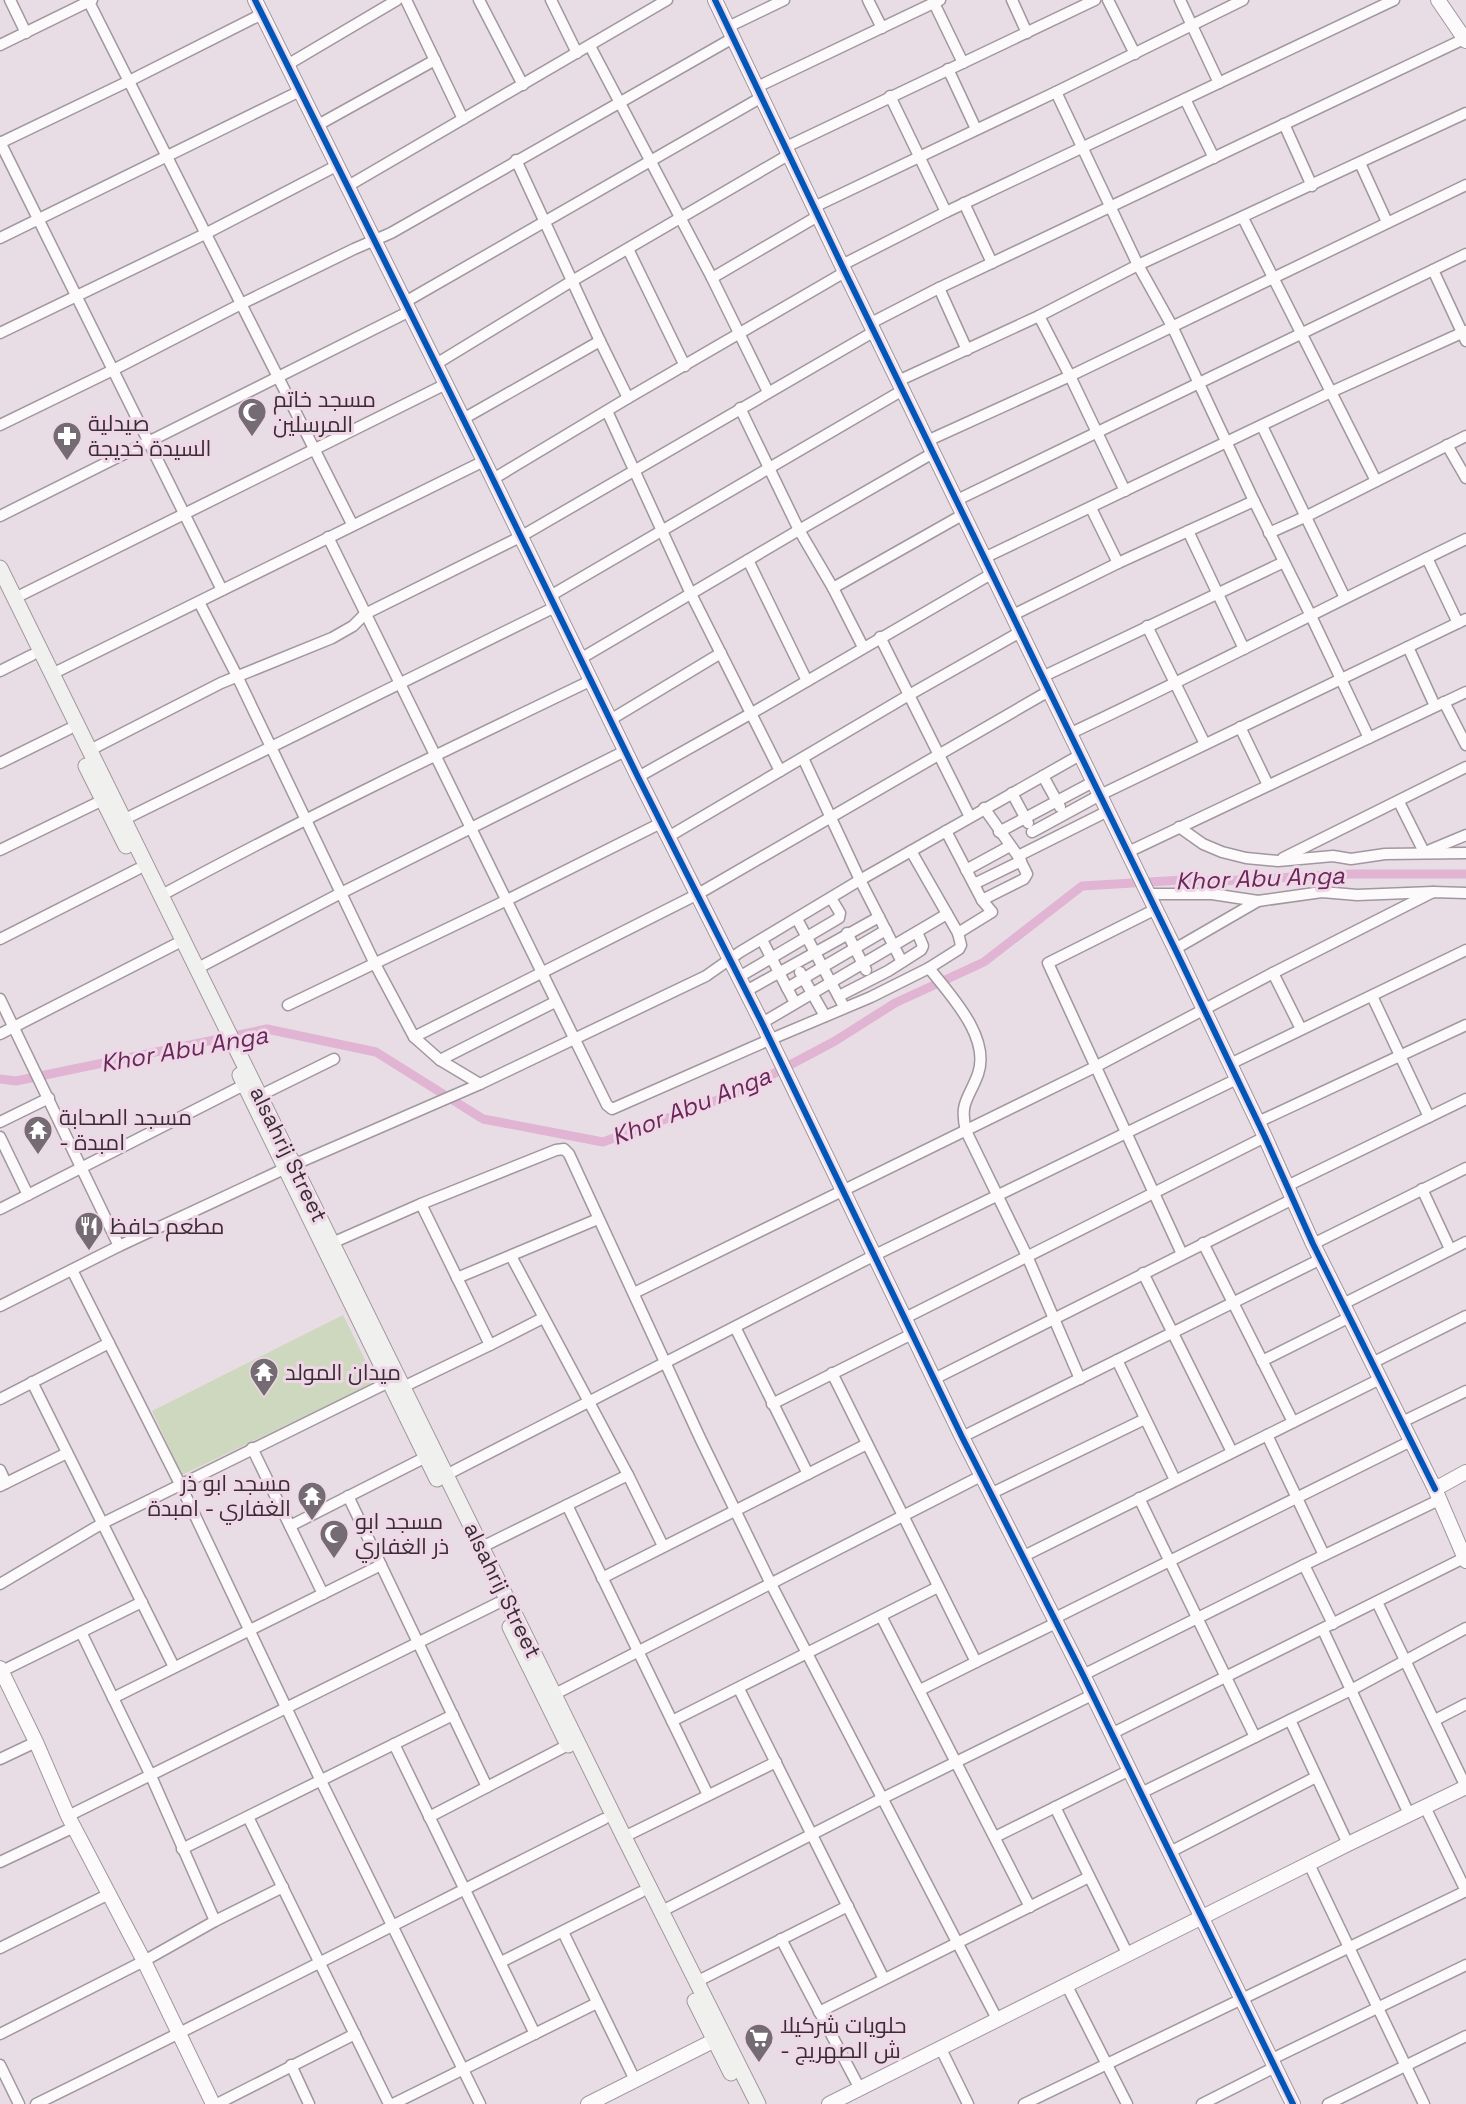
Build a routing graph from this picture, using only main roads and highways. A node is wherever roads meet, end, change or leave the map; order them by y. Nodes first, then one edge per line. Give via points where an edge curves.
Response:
1 (0, 567) edge
2 (0, 591) edge
3 (222, 1027) junction
4 (230, 1044) junction
5 (290, 1168) junction
6 (396, 1385) junction
7 (718, 2038) junction
8 (747, 2104) edge
9 (758, 2104) edge

1 - 3 main road via 198,968
2 - 3 main road via 176,944
3 - 4 main road
4 - 5 main road, alsahrij Street via 244,1085
4 - 5 main road, alsahrij Street via 261,1095
5 - 6 main road, alsahrij Street
5 - 6 main road, alsahrij Street via 332,1243
6 - 7 main road, alsahrij Street via 426,1457 604,1819
6 - 7 main road, alsahrij Street via 447,1475 555,1694 696,1982
7 - 8 main road, alsahrij Street
7 - 9 main road, alsahrij Street

